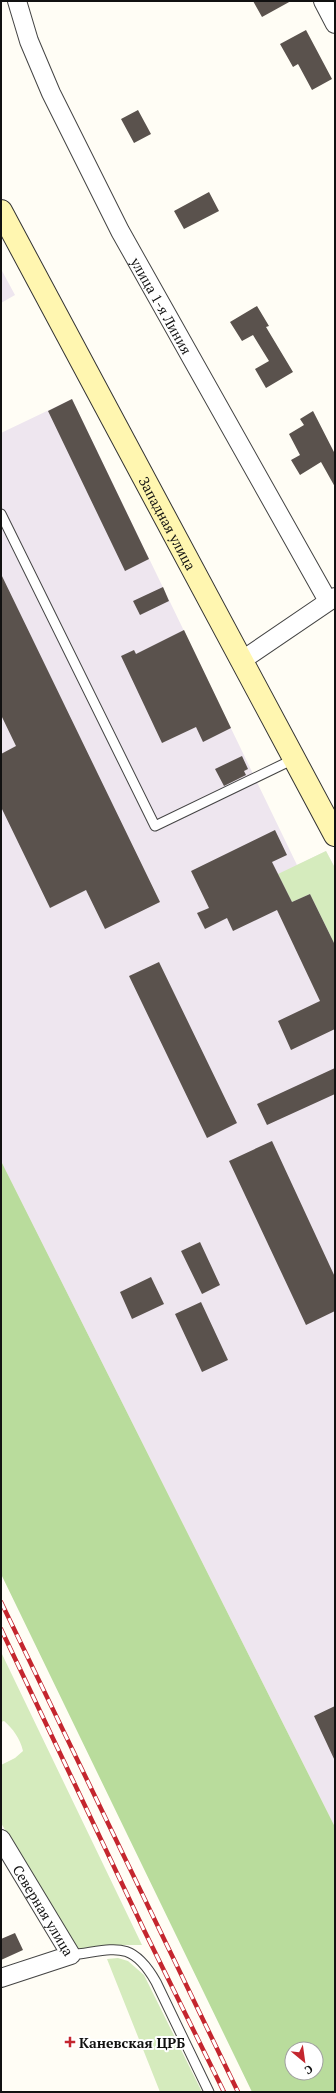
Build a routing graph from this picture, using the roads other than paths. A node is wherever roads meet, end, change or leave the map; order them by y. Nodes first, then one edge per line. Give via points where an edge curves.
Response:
1 (17, 1) edge
2 (323, 1) edge
3 (335, 24) edge
4 (1, 211) edge
5 (1, 514) edge
6 (332, 599) edge
7 (241, 661) junction
8 (294, 759) junction
9 (335, 835) edge
10 (1, 1839) edge
11 (71, 1955) junction
12 (1, 1978) edge
13 (209, 2092) edge

1 - 6 street, улица 1-я Линия via 29,41 51,93 120,231
2 - 3 street
4 - 7 street, Западная улица
5 - 8 lane via 155,826
6 - 7 street
7 - 8 street, Западная улица
8 - 9 street, Западная улица
10 - 11 street, Северная улица
11 - 12 street
11 - 13 lane, Северная улица via 118,1950 130,1952 138,1957 156,1982

